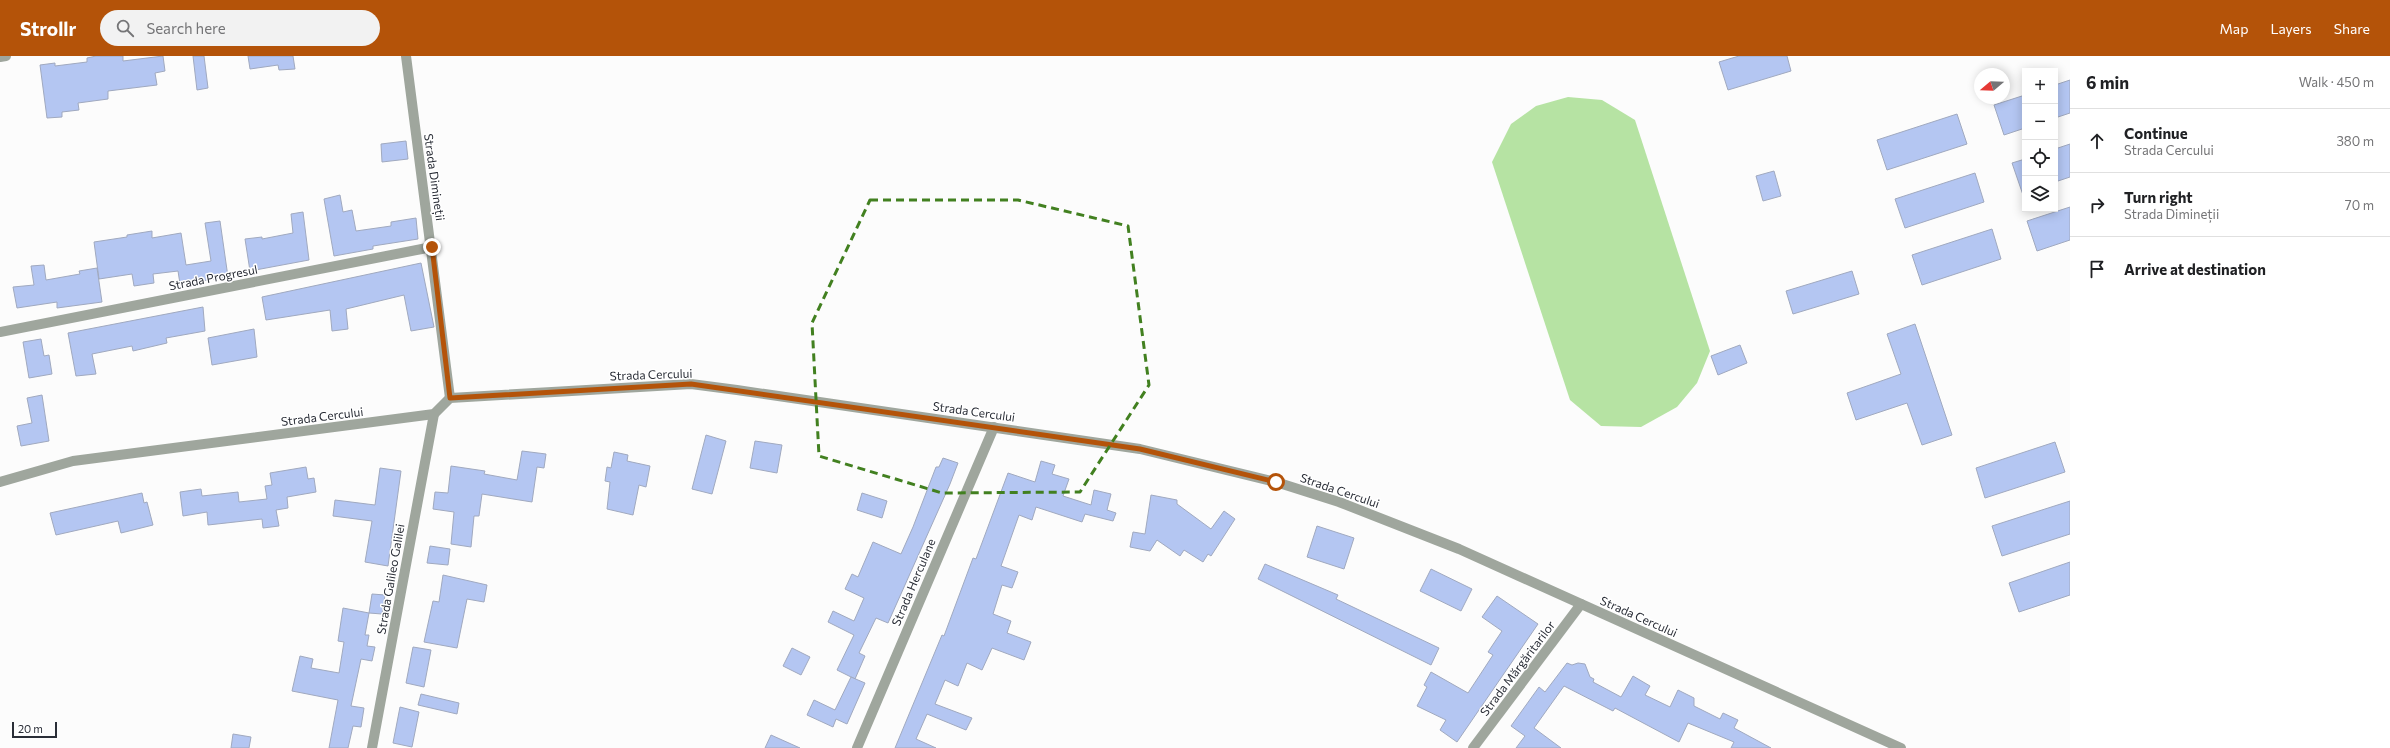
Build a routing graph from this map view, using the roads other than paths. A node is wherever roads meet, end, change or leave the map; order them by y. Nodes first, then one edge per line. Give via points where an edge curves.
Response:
1 (6, 56) edge
2 (406, 56) edge
3 (0, 57) edge
4 (432, 247) junction
5 (0, 332) edge
6 (450, 398) junction
7 (434, 414) junction
8 (994, 427) junction
9 (0, 482) edge
10 (1582, 604) junction
11 (372, 748) edge
12 (857, 748) edge
13 (1473, 748) edge
14 (1901, 748) edge

1 - 3 street
2 - 4 street, Strada Dimineții
4 - 5 street, Strada Progresul
4 - 6 street, Strada Dimineții
6 - 7 street
6 - 8 street, Strada Cercului via 691,384
7 - 9 street, Strada Cercului via 72,461
7 - 11 street, Strada Galileo Galilei
8 - 10 street, Strada Cercului via 1140,449 1276,482 1339,502 1452,546
8 - 12 street, Strada Herculane
10 - 13 street, Strada Mărgăritarilor
10 - 14 street, Strada Cercului

